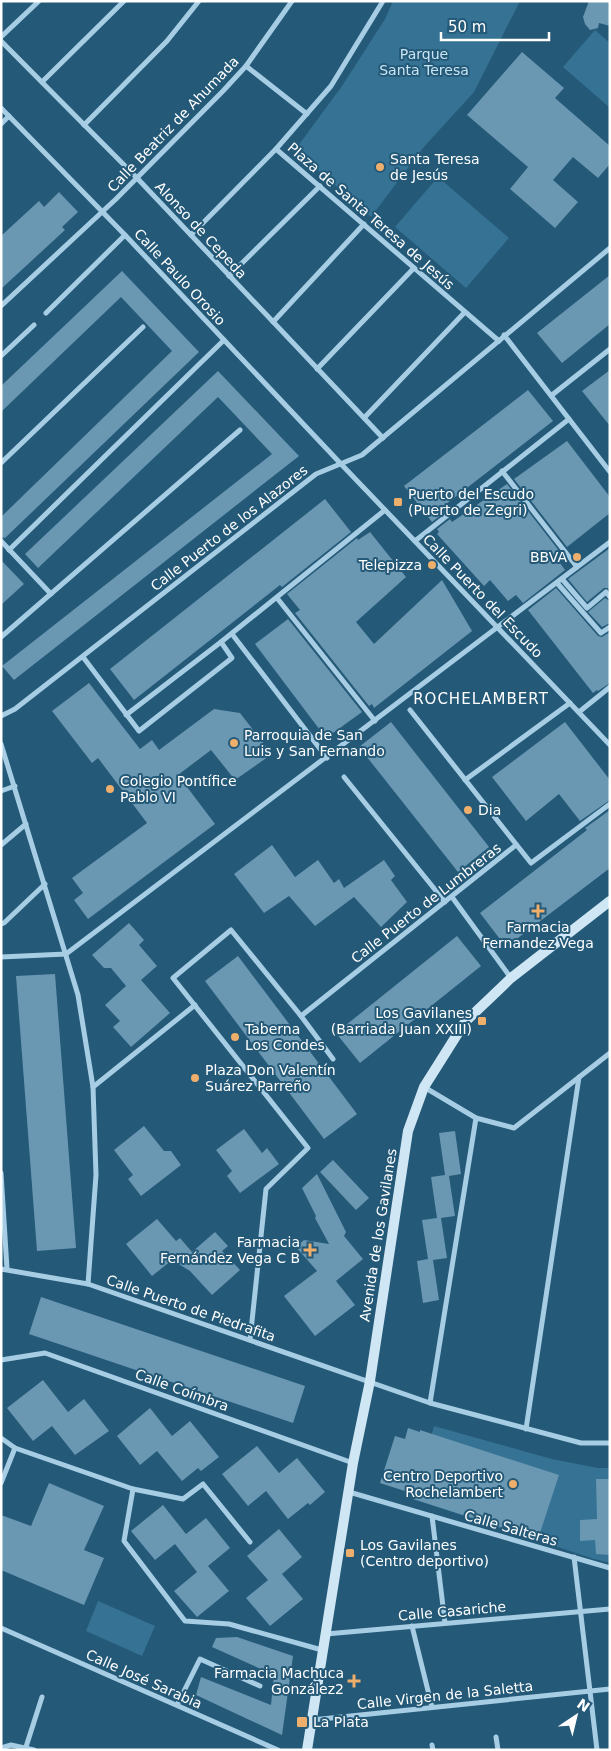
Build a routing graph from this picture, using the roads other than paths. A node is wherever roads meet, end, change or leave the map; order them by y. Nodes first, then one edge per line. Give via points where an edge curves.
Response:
1 (39, 1) edge
2 (124, 1) edge
3 (199, 1) edge
4 (292, 1) edge
5 (383, 1) edge
6 (1, 39) edge
7 (246, 66) junction
8 (42, 82) junction
9 (1, 108) edge
10 (306, 114) junction
11 (9, 116) junction
12 (1, 124) edge
13 (84, 125) junction
14 (276, 149) junction
15 (137, 178) junction
16 (320, 186) junction
17 (103, 212) junction
18 (364, 224) junction
19 (125, 235) junction
20 (190, 235) junction
21 (610, 248) edge
22 (414, 268) junction
23 (229, 276) junction
24 (1, 306) edge
25 (465, 312) junction
26 (46, 313) dead end
27 (273, 322) junction
28 (34, 325) dead end
29 (144, 327) dead end
30 (504, 335) junction
31 (224, 340) junction
32 (499, 341) junction
33 (610, 350) edge
34 (1, 356) edge
35 (317, 369) junction
36 (552, 396) junction
37 (364, 418) junction
38 (569, 419) junction
39 (240, 430) dead end
40 (382, 438) junction
41 (1, 463) edge
42 (341, 464) junction
43 (502, 471) junction
44 (610, 472) edge
45 (386, 510) junction
46 (1, 541) edge
47 (415, 541) junction
48 (610, 542) edge
49 (9, 550) junction
50 (577, 567) junction
51 (562, 579) junction
52 (556, 583) junction
53 (51, 594) junction
54 (610, 597) edge
55 (277, 598) junction
56 (610, 626) edge
57 (498, 628) junction
58 (232, 634) junction
59 (1, 637) edge
60 (221, 642) junction
61 (83, 657) junction
62 (610, 687) edge
63 (570, 703) junction
64 (410, 710) dead end
65 (579, 712) junction
66 (126, 715) junction
67 (1, 716) edge
68 (375, 721) junction
69 (1, 744) edge
70 (610, 745) edge
71 (328, 758) junction
72 (344, 777) dead end
73 (465, 780) junction
74 (15, 786) junction
75 (1, 791) edge
76 (610, 804) edge
77 (26, 824) junction
78 (1, 845) edge
79 (516, 845) junction
80 (45, 884) junction
81 (452, 897) junction
82 (610, 901) edge
83 (445, 902) junction
84 (1, 924) edge
85 (66, 954) junction
86 (1, 957) edge
87 (511, 978) junction
88 (194, 1005) junction
89 (301, 1016) junction
90 (610, 1053) edge
91 (333, 1060) dead end
92 (579, 1077) junction
93 (424, 1087) junction
94 (94, 1088) junction
95 (476, 1118) junction
96 (1, 1173) edge
97 (4, 1269) edge
98 (88, 1284) junction
99 (250, 1340) junction
100 (1, 1360) edge
101 (370, 1381) junction
102 (430, 1403) junction
103 (526, 1429) junction
104 (1, 1438) edge
105 (610, 1443) edge
106 (15, 1448) junction
107 (353, 1463) junction
108 (1, 1483) edge
109 (133, 1489) junction
110 (348, 1492) junction
111 (432, 1516) junction
112 (250, 1542) dead end
113 (574, 1557) junction
114 (610, 1568) edge
115 (610, 1609) edge
116 (580, 1612) junction
117 (445, 1623) junction
118 (412, 1626) junction
119 (4, 1629) edge
120 (325, 1634) junction
121 (1, 1637) edge
122 (322, 1650) junction
123 (260, 1686) dead end
124 (610, 1689) edge
125 (590, 1691) junction
126 (42, 1698) dead end
127 (177, 1705) junction
128 (432, 1707) junction
129 (312, 1720) junction
130 (496, 1736) dead end
131 (1, 1748) edge
132 (26, 1748) edge
133 (34, 1750) edge
134 (278, 1750) edge
135 (307, 1750) edge
136 (498, 1750) edge
137 (597, 1750) edge

1 - 6 street
2 - 8 street
3 - 13 street via 167,41
4 - 7 street, Calle Beatriz de Ahumada
5 - 10 street, Plaza de Santa Teresa de Jesús via 330,86
6 - 8 street, Alonso de Cepeda
7 - 10 street
7 - 15 street, Calle Beatriz de Ahumada
8 - 13 street, Alonso de Cepeda
9 - 11 street, Calle Paulo Orosio
10 - 14 street, Plaza de Santa Teresa de Jesús
11 - 12 street
11 - 17 street, Calle Paulo Orosio
13 - 15 street, Alonso de Cepeda
14 - 16 street, Plaza de Santa Teresa de Jesús
14 - 20 street
15 - 17 street, Calle Beatriz de Ahumada
15 - 20 street, Alonso de Cepeda
16 - 18 street, Plaza de Santa Teresa de Jesús
16 - 23 street
17 - 19 street, Calle Paulo Orosio
17 - 24 street, Calle Beatriz de Ahumada
18 - 22 street, Plaza de Santa Teresa de Jesús
18 - 27 street
19 - 26 street
19 - 31 street, Calle Paulo Orosio
20 - 23 street, Alonso de Cepeda
21 - 30 street, Calle Puerto de los Alazores
22 - 25 street, Plaza de Santa Teresa de Jesús
22 - 35 street
23 - 27 street, Alonso de Cepeda
25 - 32 street, Plaza de Santa Teresa de Jesús
25 - 37 street
27 - 35 street, Alonso de Cepeda
28 - 34 street
29 - 41 street
30 - 32 street, Calle Puerto de los Alazores
30 - 36 street
31 - 42 street, Calle Paulo Orosio
31 - 49 street
32 - 40 street, Calle Puerto de los Alazores
33 - 36 street
35 - 37 street, Alonso de Cepeda
36 - 38 street
37 - 40 street, Alonso de Cepeda
38 - 43 street
38 - 44 street
39 - 53 street
40 - 42 street, Calle Puerto de los Alazores via 362,455
42 - 45 street, Calle Puerto del Escudo
42 - 61 street, Calle Puerto de los Alazores via 316,474
43 - 47 street
43 - 50 street
45 - 47 street, Calle Puerto del Escudo
45 - 55 street
46 - 49 street
47 - 57 street, Calle Puerto del Escudo
48 - 50 street
49 - 53 street
50 - 51 street
51 - 52 street
51 - 54 street via 587,608 606,592
52 - 56 street via 602,633
52 - 57 street
53 - 59 street
55 - 58 street
55 - 68 street
57 - 63 street, Calle Puerto del Escudo
57 - 68 street
58 - 60 street
58 - 71 street
60 - 66 street
60 - 66 street via 232,658 139,731
61 - 66 street
61 - 67 street, Calle Puerto de los Alazores
62 - 65 street
63 - 65 street, Calle Puerto del Escudo
63 - 73 street
64 - 73 street
65 - 70 street, Calle Puerto del Escudo
68 - 71 street
69 - 74 street
71 - 85 street
72 - 83 street
73 - 79 street
74 - 75 street
74 - 77 street
76 - 79 street, Calle Puerto de Lumbreras via 531,863
77 - 78 street
77 - 80 street
79 - 81 street, Calle Puerto de Lumbreras
80 - 84 street
80 - 85 street
81 - 83 street, Calle Puerto de Lumbreras
81 - 87 street
82 - 87 street, Avenida de los Gavilanes
83 - 89 street, Calle Puerto de Lumbreras
85 - 86 street
85 - 94 street via 78,995
87 - 93 street, Avenida de los Gavilanes via 465,1022
88 - 89 street via 173,978 232,930
88 - 94 street
88 - 99 street via 308,1148 266,1189
89 - 91 street
90 - 92 street
92 - 95 street via 514,1128
92 - 103 street
93 - 95 street
93 - 101 street, Avenida de los Gavilanes via 408,1130
94 - 98 street via 96,1175
95 - 102 street
96 - 97 street
97 - 98 street, Calle Puerto de Piedrafita
98 - 99 street, Calle Puerto de Piedrafita
99 - 101 street, Calle Puerto de Piedrafita
100 - 107 street, Calle Coímbra via 45,1353
101 - 102 street, Calle Puerto de Piedrafita
101 - 107 street, Avenida de los Gavilanes
102 - 103 street, Calle Puerto de Piedrafita
103 - 105 street, Calle Puerto de Piedrafita via 581,1443
104 - 106 street
106 - 108 street
106 - 109 street
107 - 110 street, Avenida de los Gavilanes
109 - 112 street via 183,1499 203,1484
109 - 122 street via 124,1542 185,1621 229,1624
110 - 111 street, Calle Salteras
110 - 120 street, Avenida de los Gavilanes
111 - 113 street, Calle Salteras
111 - 117 street
113 - 114 street, Calle Salteras
113 - 116 street
115 - 116 street, Calle Casariche
116 - 117 street, Calle Casariche
116 - 125 street
117 - 118 street, Calle Casariche
118 - 120 street, Calle Casariche
118 - 128 street
119 - 121 street
119 - 127 street, Calle José Sarabia
120 - 122 street, Avenida de los Gavilanes
122 - 129 street, Avenida de los Gavilanes
123 - 127 street via 200,1659
124 - 125 street, Calle Virgen de la Saletta
125 - 128 street, Calle Virgen de la Saletta
125 - 137 street
126 - 132 street
127 - 134 street, Calle José Sarabia
128 - 129 street, Calle Virgen de la Saletta
129 - 135 street, Avenida de los Gavilanes
130 - 136 street
131 - 132 street via 11,1745
132 - 133 street

